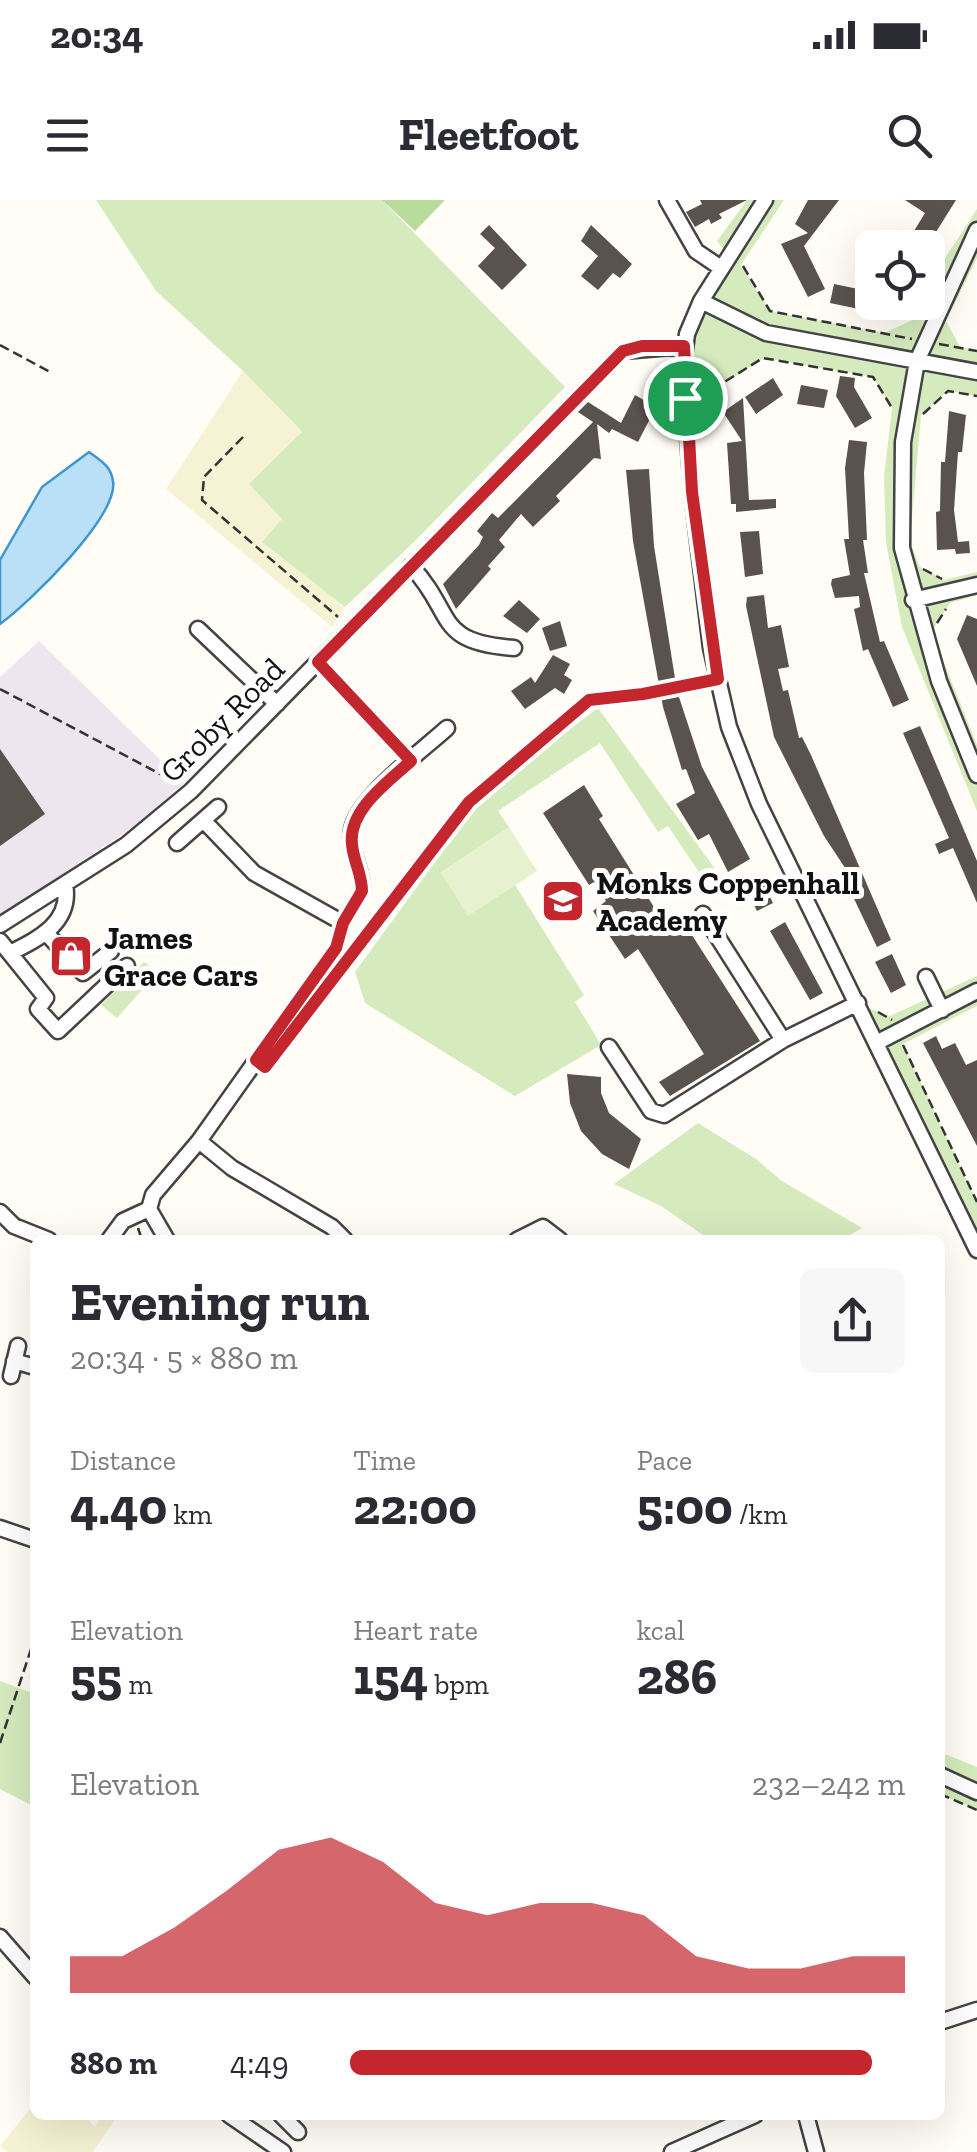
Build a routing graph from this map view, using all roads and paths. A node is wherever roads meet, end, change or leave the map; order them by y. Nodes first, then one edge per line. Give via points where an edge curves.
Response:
1 (667, 200) edge
2 (766, 200) edge
3 (977, 230) edge
4 (725, 262) junction
5 (702, 301) junction
6 (926, 341) junction
7 (0, 345) edge
8 (684, 346) junction
9 (977, 351) edge
10 (917, 362) junction
11 (50, 372) dead end
12 (977, 372) edge
13 (977, 396) edge
14 (685, 398) junction
15 (908, 415) junction
16 (243, 437) dead end
17 (411, 566) junction
18 (977, 586) edge
19 (913, 600) junction
20 (198, 628) dead end
21 (351, 628) junction
22 (514, 648) dead end
23 (318, 662) junction
24 (718, 679) junction
25 (0, 690) edge
26 (277, 704) junction
27 (447, 728) dead end
28 (411, 761) junction
29 (977, 775) edge
30 (192, 791) junction
31 (218, 807) dead end
32 (203, 820) junction
33 (176, 843) dead end
34 (65, 884) junction
35 (703, 914) dead end
36 (343, 923) junction
37 (0, 925) edge
38 (47, 934) junction
39 (5, 947) edge
40 (111, 950) dead end
41 (126, 966) dead end
42 (926, 977) dead end
43 (326, 990) dead end
44 (977, 991) edge
45 (861, 1008) junction
46 (942, 1010) junction
47 (897, 1032) junction
48 (783, 1040) junction
49 (878, 1042) junction
50 (609, 1046) dead end
51 (199, 1141) junction
52 (977, 1202) edge
53 (149, 1209) junction
54 (0, 1212) edge
55 (36, 1235) edge
56 (113, 1235) edge
57 (164, 1235) edge
58 (340, 1235) edge
59 (524, 1235) edge
60 (554, 1235) edge
61 (977, 1250) edge
62 (18, 1346) dead end
63 (30, 1367) edge
64 (0, 1528) edge
65 (30, 1538) edge
66 (30, 1651) edge
67 (0, 1744) edge
68 (945, 1777) edge
69 (977, 1792) edge
70 (945, 1796) edge
71 (977, 1810) edge
72 (0, 1938) edge
73 (30, 1971) edge
74 (977, 2010) edge
75 (945, 2020) edge
76 (236, 2120) edge
77 (286, 2120) edge
78 (744, 2120) edge
79 (807, 2120) edge
80 (298, 2132) dead end
81 (284, 2152) edge
82 (672, 2152) edge
83 (816, 2152) edge

1 - 4 street via 696,252
2 - 4 street
3 - 6 street
4 - 5 street
4 - 6 path via 746,268 770,311
5 - 8 street
5 - 10 street via 766,333
6 - 9 path
6 - 10 street
7 - 11 path
8 - 14 street
8 - 17 street, Groby Road via 623,351
10 - 12 street
10 - 15 street
13 - 15 path via 948,390 920,416
14 - 15 path via 703,397 764,358 872,377 892,408
14 - 24 street
15 - 19 street via 902,548
16 - 21 path via 204,477 202,500
17 - 21 street, Groby Road
17 - 22 street via 463,640
18 - 19 street
19 - 29 street
20 - 26 street
21 - 23 street, Groby Road
23 - 26 street, Groby Road
23 - 28 street
24 - 43 path via 589,700 469,802
24 - 45 street via 729,728 760,804
25 - 30 path
26 - 30 street, Groby Road
27 - 28 street
28 - 36 street via 352,827 362,891
30 - 34 street, Groby Road
31 - 32 street
32 - 33 street
32 - 36 street via 254,873
34 - 37 street, Groby Road
34 - 38 street via 68,902
35 - 48 street
36 - 51 street via 336,948
38 - 39 street
38 - 40 street via 82,973
39 - 41 street via 46,998 38,1009 58,1031
42 - 46 street
44 - 46 street
45 - 47 path via 890,1016
45 - 48 street
45 - 49 street
46 - 47 street
47 - 49 street
47 - 52 path
48 - 50 street via 658,1115
49 - 61 street
51 - 53 street via 153,1195
51 - 58 street
53 - 56 street
53 - 57 street
54 - 55 street
59 - 60 street via 543,1226
62 - 63 street via 13,1369
64 - 65 street
66 - 67 path
68 - 69 street
70 - 71 path
72 - 73 street
74 - 75 street
76 - 81 street
77 - 80 street
78 - 82 street
79 - 83 street

